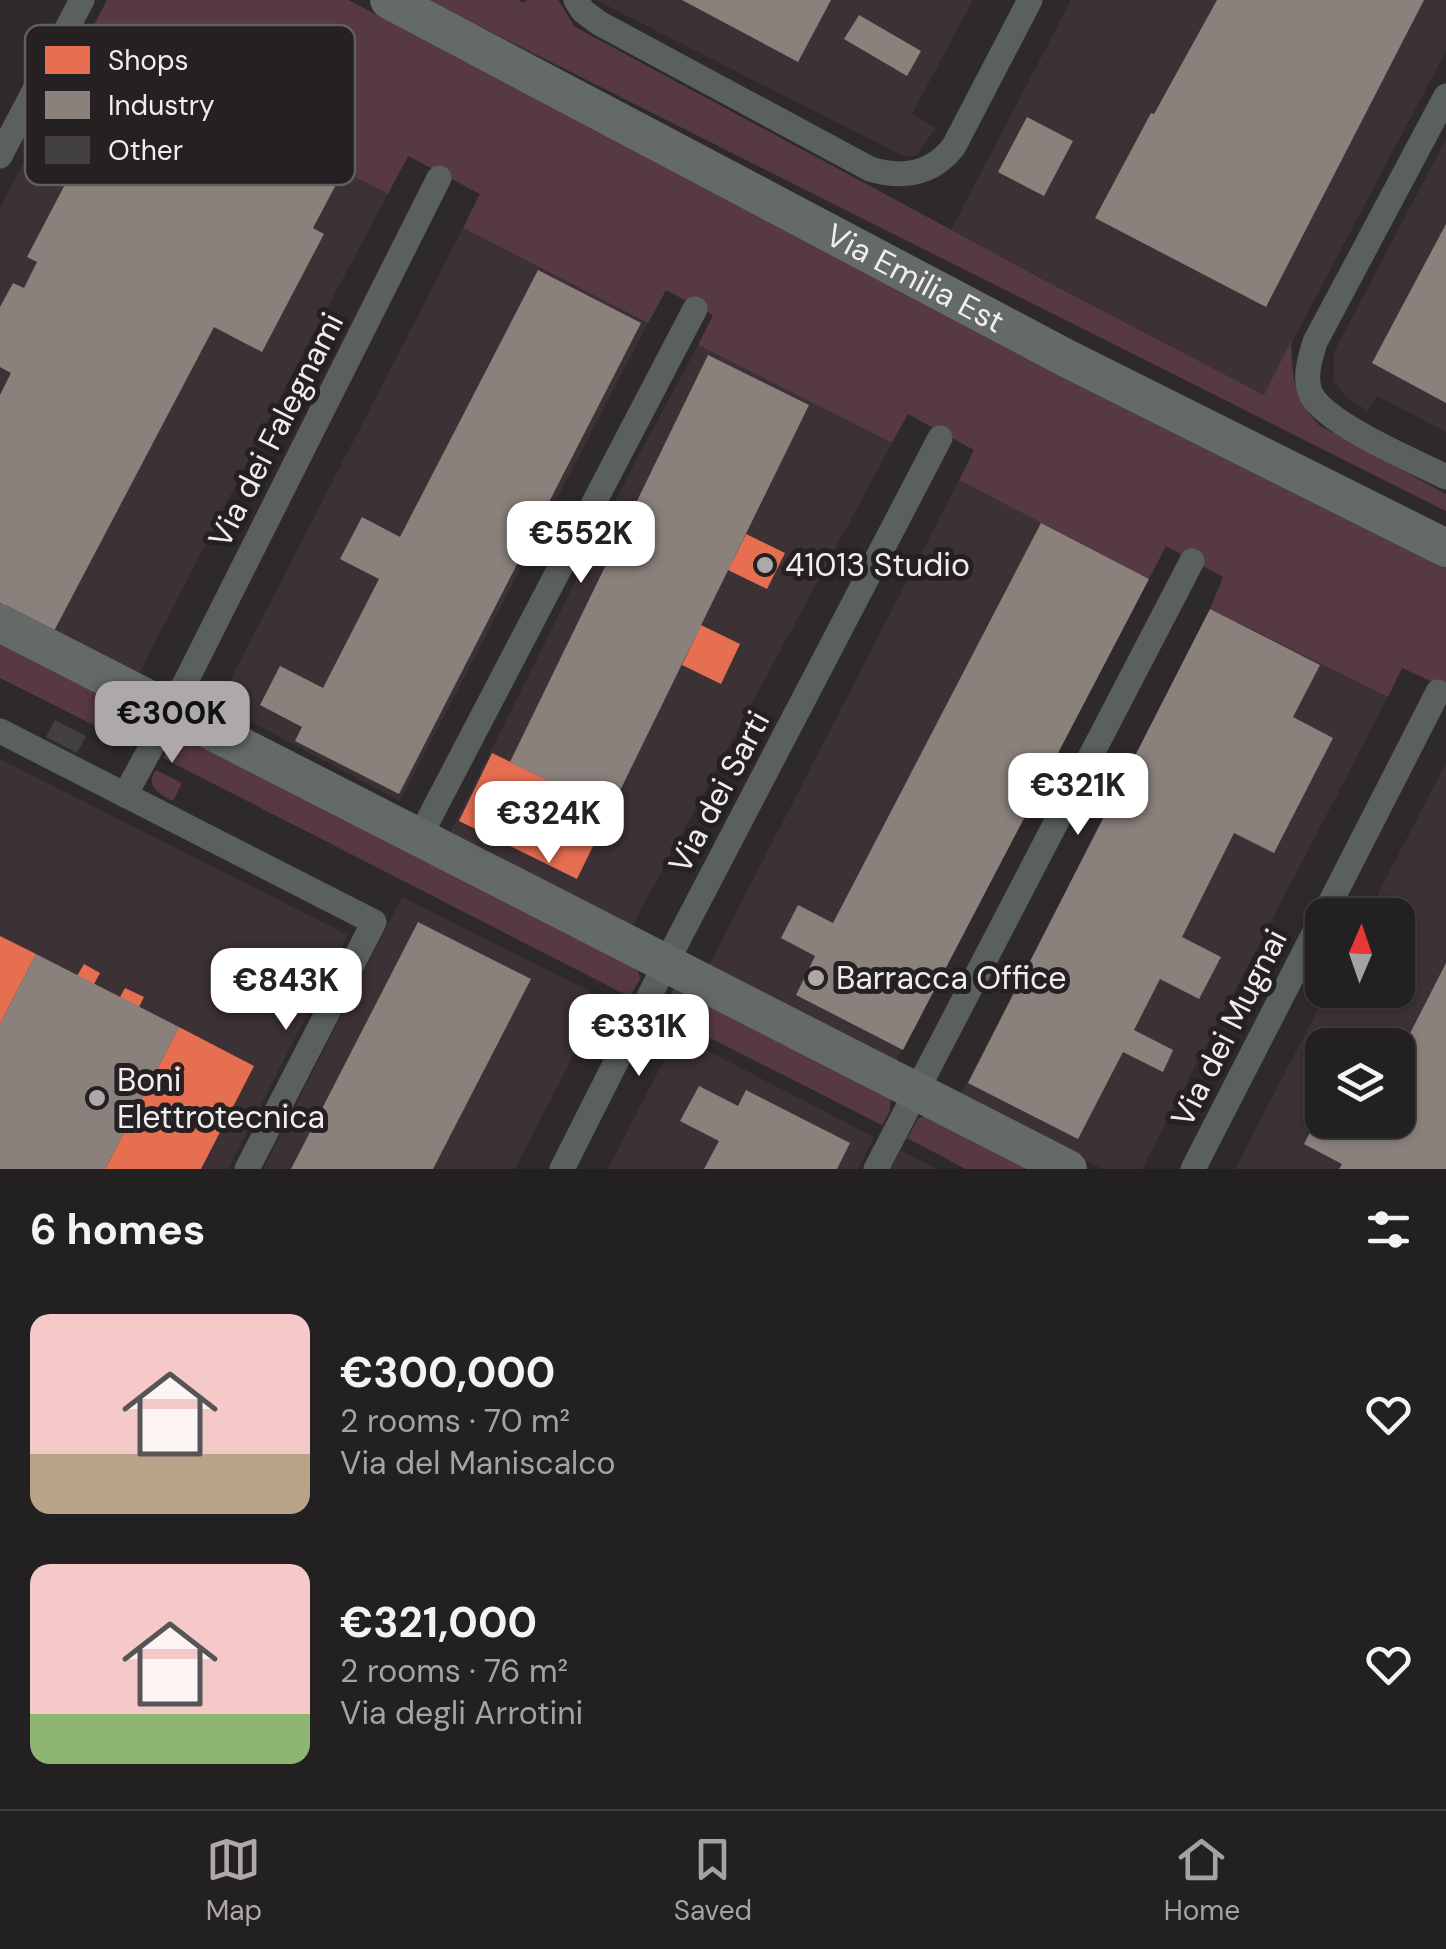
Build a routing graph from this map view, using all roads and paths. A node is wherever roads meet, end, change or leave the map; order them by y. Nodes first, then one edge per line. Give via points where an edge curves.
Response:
1 (82, 0) edge
2 (389, 0) edge
3 (576, 0) edge
4 (1030, 0) edge
5 (69, 25) edge
6 (1446, 96) edge
7 (25, 108) edge
8 (0, 156) edge
9 (440, 178) dead end
10 (695, 309) dead end
11 (940, 438) dead end
12 (1446, 478) edge
13 (1446, 548) edge
14 (1192, 561) dead end
15 (0, 623) edge
16 (1438, 692) dead end
17 (171, 710) junction
18 (0, 730) edge
19 (126, 795) junction
20 (419, 838) junction
21 (1332, 898) edge
22 (1305, 951) edge
23 (666, 963) junction
24 (915, 1091) junction
25 (247, 1169) edge
26 (562, 1169) edge
27 (876, 1169) edge
28 (1068, 1169) edge
29 (1193, 1169) edge

1 - 5 street
2 - 13 street, Via Emilia Est via 1066,358
3 - 4 street via 599,23 870,170 900,175 945,158 954,146
6 - 12 street via 1308,365 1310,392 1323,410
7 - 8 street
9 - 17 street, Via dei Falegnami
10 - 20 street
11 - 23 street, Via dei Sarti
14 - 24 street
15 - 17 street
16 - 21 street, Via dei Mugnai
17 - 19 street, Via dei Falegnami
17 - 20 street
18 - 19 street
19 - 25 street via 374,922
20 - 23 street
22 - 29 street, Via dei Mugnai
23 - 24 street
23 - 26 street, Via dei Sarti
24 - 27 street
24 - 28 street

